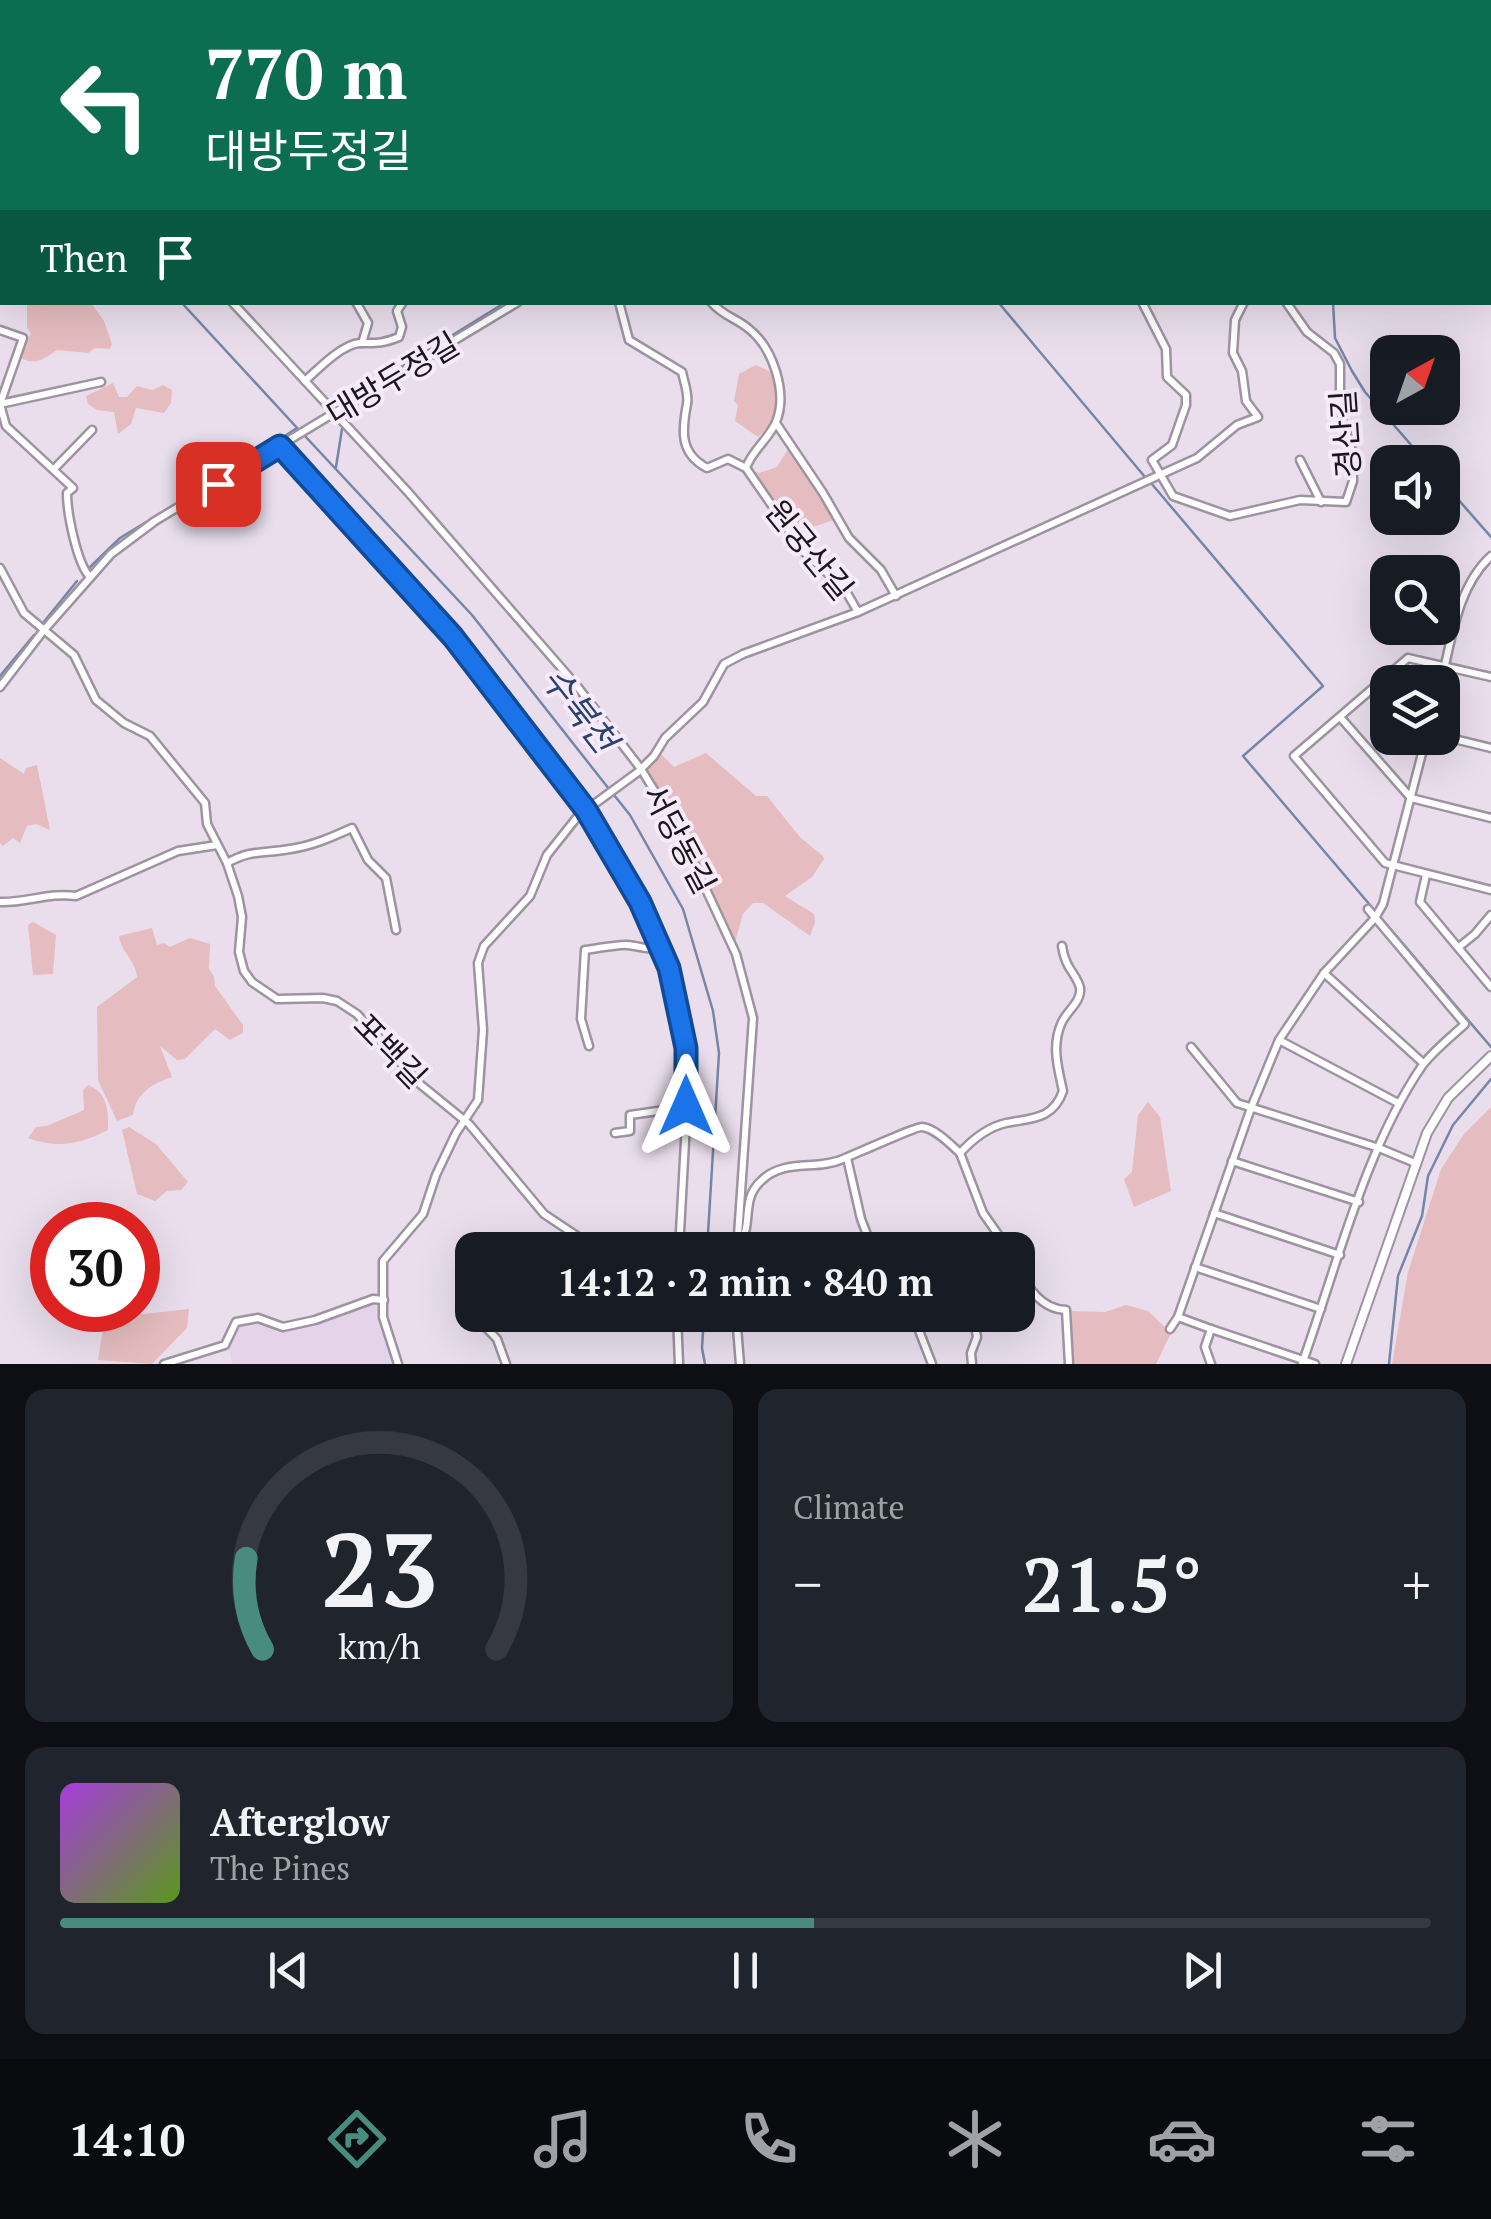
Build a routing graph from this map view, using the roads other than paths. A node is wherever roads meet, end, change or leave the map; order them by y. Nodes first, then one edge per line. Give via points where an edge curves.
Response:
1 (235, 305) edge
2 (358, 305) edge
3 (400, 305) edge
4 (513, 305) edge
5 (619, 305) edge
6 (714, 305) edge
7 (1144, 305) edge
8 (1242, 305) edge
9 (1288, 305) edge
10 (0, 330) edge
11 (362, 343) junction
12 (305, 380) junction
13 (101, 382) dead end
14 (0, 404) edge
15 (334, 416) junction
16 (776, 424) junction
17 (92, 430) dead end
18 (280, 446) junction
19 (1300, 460) dead end
20 (54, 468) junction
21 (746, 468) junction
22 (1153, 478) junction
23 (1322, 503) junction
24 (1491, 556) edge
25 (0, 568) edge
26 (90, 577) junction
27 (896, 596) junction
28 (858, 612) junction
29 (44, 630) junction
30 (1402, 665) edge
31 (1440, 665) edge
32 (1445, 665) edge
33 (1460, 670) edge
34 (1491, 677) edge
35 (0, 688) edge
36 (1370, 696) edge
37 (1340, 717) junction
38 (1460, 740) edge
39 (1491, 748) edge
40 (1422, 755) edge
41 (639, 770) junction
42 (1411, 798) junction
43 (588, 808) junction
44 (1491, 818) edge
45 (217, 845) junction
46 (227, 863) junction
47 (1393, 866) junction
48 (1426, 875) junction
49 (1491, 890) edge
50 (0, 902) edge
51 (1368, 909) dead end
52 (1491, 915) edge
53 (1375, 918) junction
54 (396, 930) dead end
55 (1062, 946) dead end
56 (1459, 947) junction
57 (661, 948) junction
58 (1324, 974) junction
59 (1491, 987) edge
60 (1279, 1040) junction
61 (589, 1046) dead end
62 (1191, 1048) dead end
63 (1490, 1056) edge
64 (1423, 1063) junction
65 (1398, 1103) junction
66 (686, 1106) junction
67 (1251, 1108) junction
68 (465, 1121) junction
69 (616, 1133) dead end
70 (1379, 1148) junction
71 (960, 1153) junction
72 (846, 1158) junction
73 (1232, 1160) junction
74 (1415, 1162) junction
75 (1359, 1202) junction
76 (1214, 1213) junction
77 (571, 1232) edge
78 (681, 1232) edge
79 (738, 1232) edge
80 (746, 1232) edge
81 (866, 1232) edge
82 (996, 1232) edge
83 (1340, 1255) junction
84 (1195, 1266) junction
85 (1035, 1294) edge
86 (384, 1300) junction
87 (1322, 1309) junction
88 (1178, 1317) junction
89 (1170, 1329) dead end
90 (1211, 1329) junction
91 (490, 1332) edge
92 (678, 1332) edge
93 (737, 1332) edge
94 (919, 1332) edge
95 (976, 1332) edge
96 (1303, 1362) edge
97 (164, 1364) edge
98 (398, 1364) edge
99 (506, 1364) edge
100 (680, 1364) edge
101 (740, 1364) edge
102 (932, 1364) edge
103 (972, 1364) edge
104 (1070, 1364) edge
105 (1211, 1364) edge
106 (1315, 1364) edge
107 (1346, 1364) edge

1 - 12 street, 서당동길
2 - 11 street via 368,324
3 - 11 street via 399,337
4 - 15 street, 대방두정길
5 - 21 street, 원궁산길 via 629,340 682,372 688,401 682,433 691,455 707,468 728,459
6 - 16 street via 752,331 774,362
7 - 22 street via 1166,349 1167,378 1186,396 1172,445 1152,460
8 - 22 street via 1233,353 1246,401 1258,417
9 - 23 street, 경산길 via 1307,332 1334,352 1342,370 1340,413 1352,451 1352,481 1346,502
10 - 14 street via 23,338
11 - 12 street
12 - 15 street, 서당동길
13 - 14 street
14 - 20 street via 6,426
15 - 18 street, 대방두정길
15 - 41 street, 서당동길 via 486,579
16 - 21 street
16 - 27 street via 848,538 881,570
17 - 20 street
18 - 26 street, 대방두정길 via 155,521
18 - 43 street via 460,645
19 - 23 street, 경산길
20 - 26 street via 73,488 68,508 82,569
21 - 28 street, 원궁산길 via 804,552 844,588
22 - 23 street, 경산길 via 1173,496 1230,516 1300,500
22 - 27 street
24 - 32 street via 1466,586
25 - 29 street, 포백길 via 24,613
26 - 29 street, 대방두정길
27 - 28 street
28 - 41 street, 원궁산길 via 724,664 703,702
29 - 35 street, 대방두정길
29 - 45 street, 포백길 via 74,655 96,700 150,736 184,775 205,804
30 - 31 street via 1408,658
33 - 34 street
36 - 37 street
37 - 42 street
37 - 47 street via 1294,756
38 - 39 street
40 - 42 street
41 - 43 street, 원궁산길
41 - 79 street, 서당동길 via 698,870 747,986 752,1046
42 - 44 street
42 - 47 street
43 - 57 street
43 - 68 street, 원궁산길 via 547,855 530,896 480,955 479,1093
45 - 46 street, 포백길
45 - 50 street via 178,851 76,896
46 - 54 street via 250,851 289,850 352,828 385,876
46 - 68 street, 포백길 via 242,917 239,952 252,982 277,999 322,998 347,1007
47 - 48 street
47 - 53 street
48 - 49 street
48 - 56 street via 1420,902
51 - 53 street
52 - 56 street
53 - 58 street
53 - 64 street via 1465,1024
55 - 71 street via 1080,994 1058,1038 1064,1091 1059,1102 1043,1117 990,1129
56 - 59 street
57 - 61 street via 585,950 581,1019
57 - 66 street via 686,1048
58 - 60 street
58 - 64 street
60 - 65 street
60 - 67 street
62 - 67 street via 1237,1103
63 - 74 street via 1448,1098
64 - 65 street
65 - 70 street
66 - 69 street via 630,1114 630,1130
66 - 78 street
67 - 70 street
67 - 73 street
68 - 77 street, 포백길 via 544,1214
68 - 86 street, 원궁산길 via 423,1214 384,1256
70 - 74 street
70 - 75 street
71 - 72 street via 922,1126
71 - 82 street
72 - 80 street via 764,1177 748,1199
72 - 81 street
73 - 75 street
73 - 76 street
74 - 107 street
75 - 83 street
76 - 83 street
76 - 84 street
83 - 87 street
84 - 87 street
84 - 88 street
85 - 104 street via 1045,1305 1066,1310
86 - 97 street via 283,1326 258,1318 236,1322 225,1345
86 - 98 street, 원궁산길
87 - 96 street
88 - 89 street
88 - 90 street
90 - 96 street
90 - 105 street via 1205,1347
91 - 99 street
92 - 100 street
93 - 101 street
94 - 102 street
95 - 103 street
96 - 106 street

